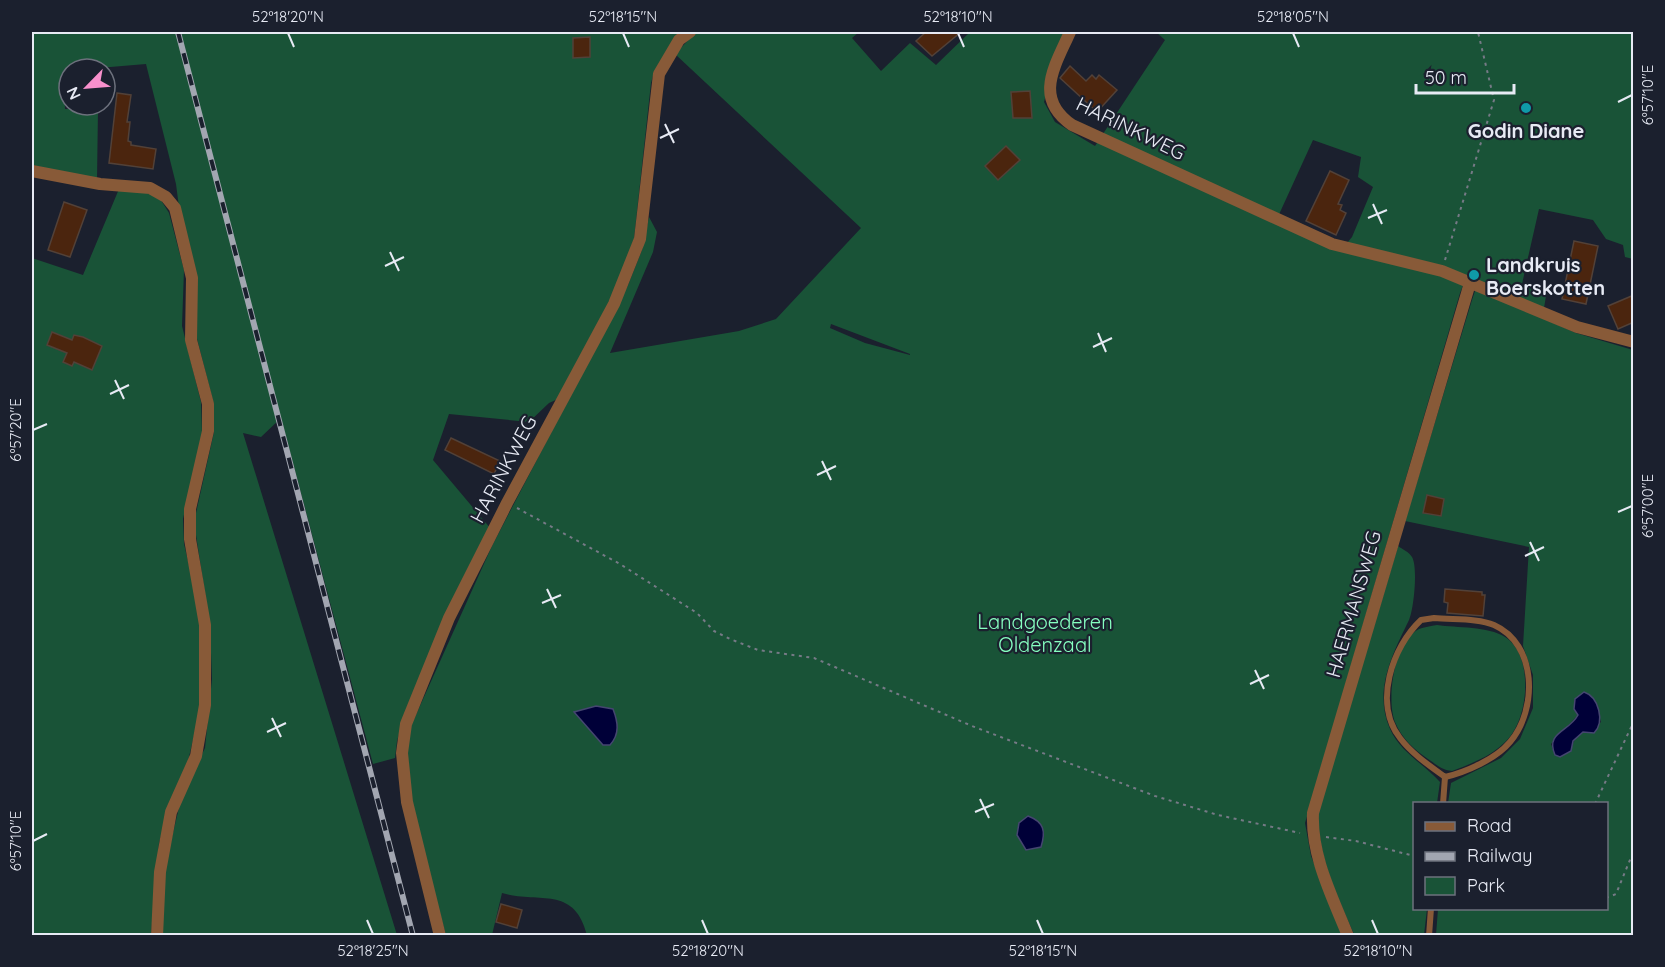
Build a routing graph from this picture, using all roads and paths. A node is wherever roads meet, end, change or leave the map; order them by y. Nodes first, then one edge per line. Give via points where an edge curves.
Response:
1 (690, 32) edge
2 (1070, 32) edge
3 (1478, 32) edge
4 (32, 171) edge
5 (1442, 271) junction
6 (1470, 284) junction
7 (1634, 342) edge
8 (507, 502) junction
9 (1634, 721) edge
10 (1445, 777) junction
11 (1443, 802) edge
12 (1596, 802) edge
13 (1312, 836) junction
14 (1634, 850) edge
15 (1413, 856) edge
16 (1608, 897) edge
17 (1431, 910) edge
18 (157, 936) edge
19 (440, 936) edge
20 (1348, 936) edge
21 (1428, 936) edge

1 - 8 street, HARINKWEG via 679,40 659,74 640,239 614,304
2 - 5 street, HARINKWEG via 1049,90 1062,118 1332,244
3 - 5 path via 1494,100
4 - 18 street via 100,184 150,188 166,197 175,208 192,278 191,340 208,404 208,431 190,509 190,539 205,625 205,705 196,756 171,812 160,872
5 - 6 street
6 - 7 street via 1577,327
6 - 13 street, HAERMANSWEG via 1312,813
8 - 13 path via 620,564 697,613 714,631 758,650 814,658 972,726 1155,796
8 - 19 street, HARINKWEG via 449,618 406,724 402,753 407,802
9 - 12 path
10 - 10 lane via 1399,737 1389,718 1390,674 1400,646 1421,620 1492,624 1517,643 1524,658 1529,679 1527,704 1510,742 1475,765
10 - 11 lane
13 - 15 path via 1356,841
13 - 20 street, HAERMANSWEG
14 - 16 path via 1616,894
17 - 21 lane

